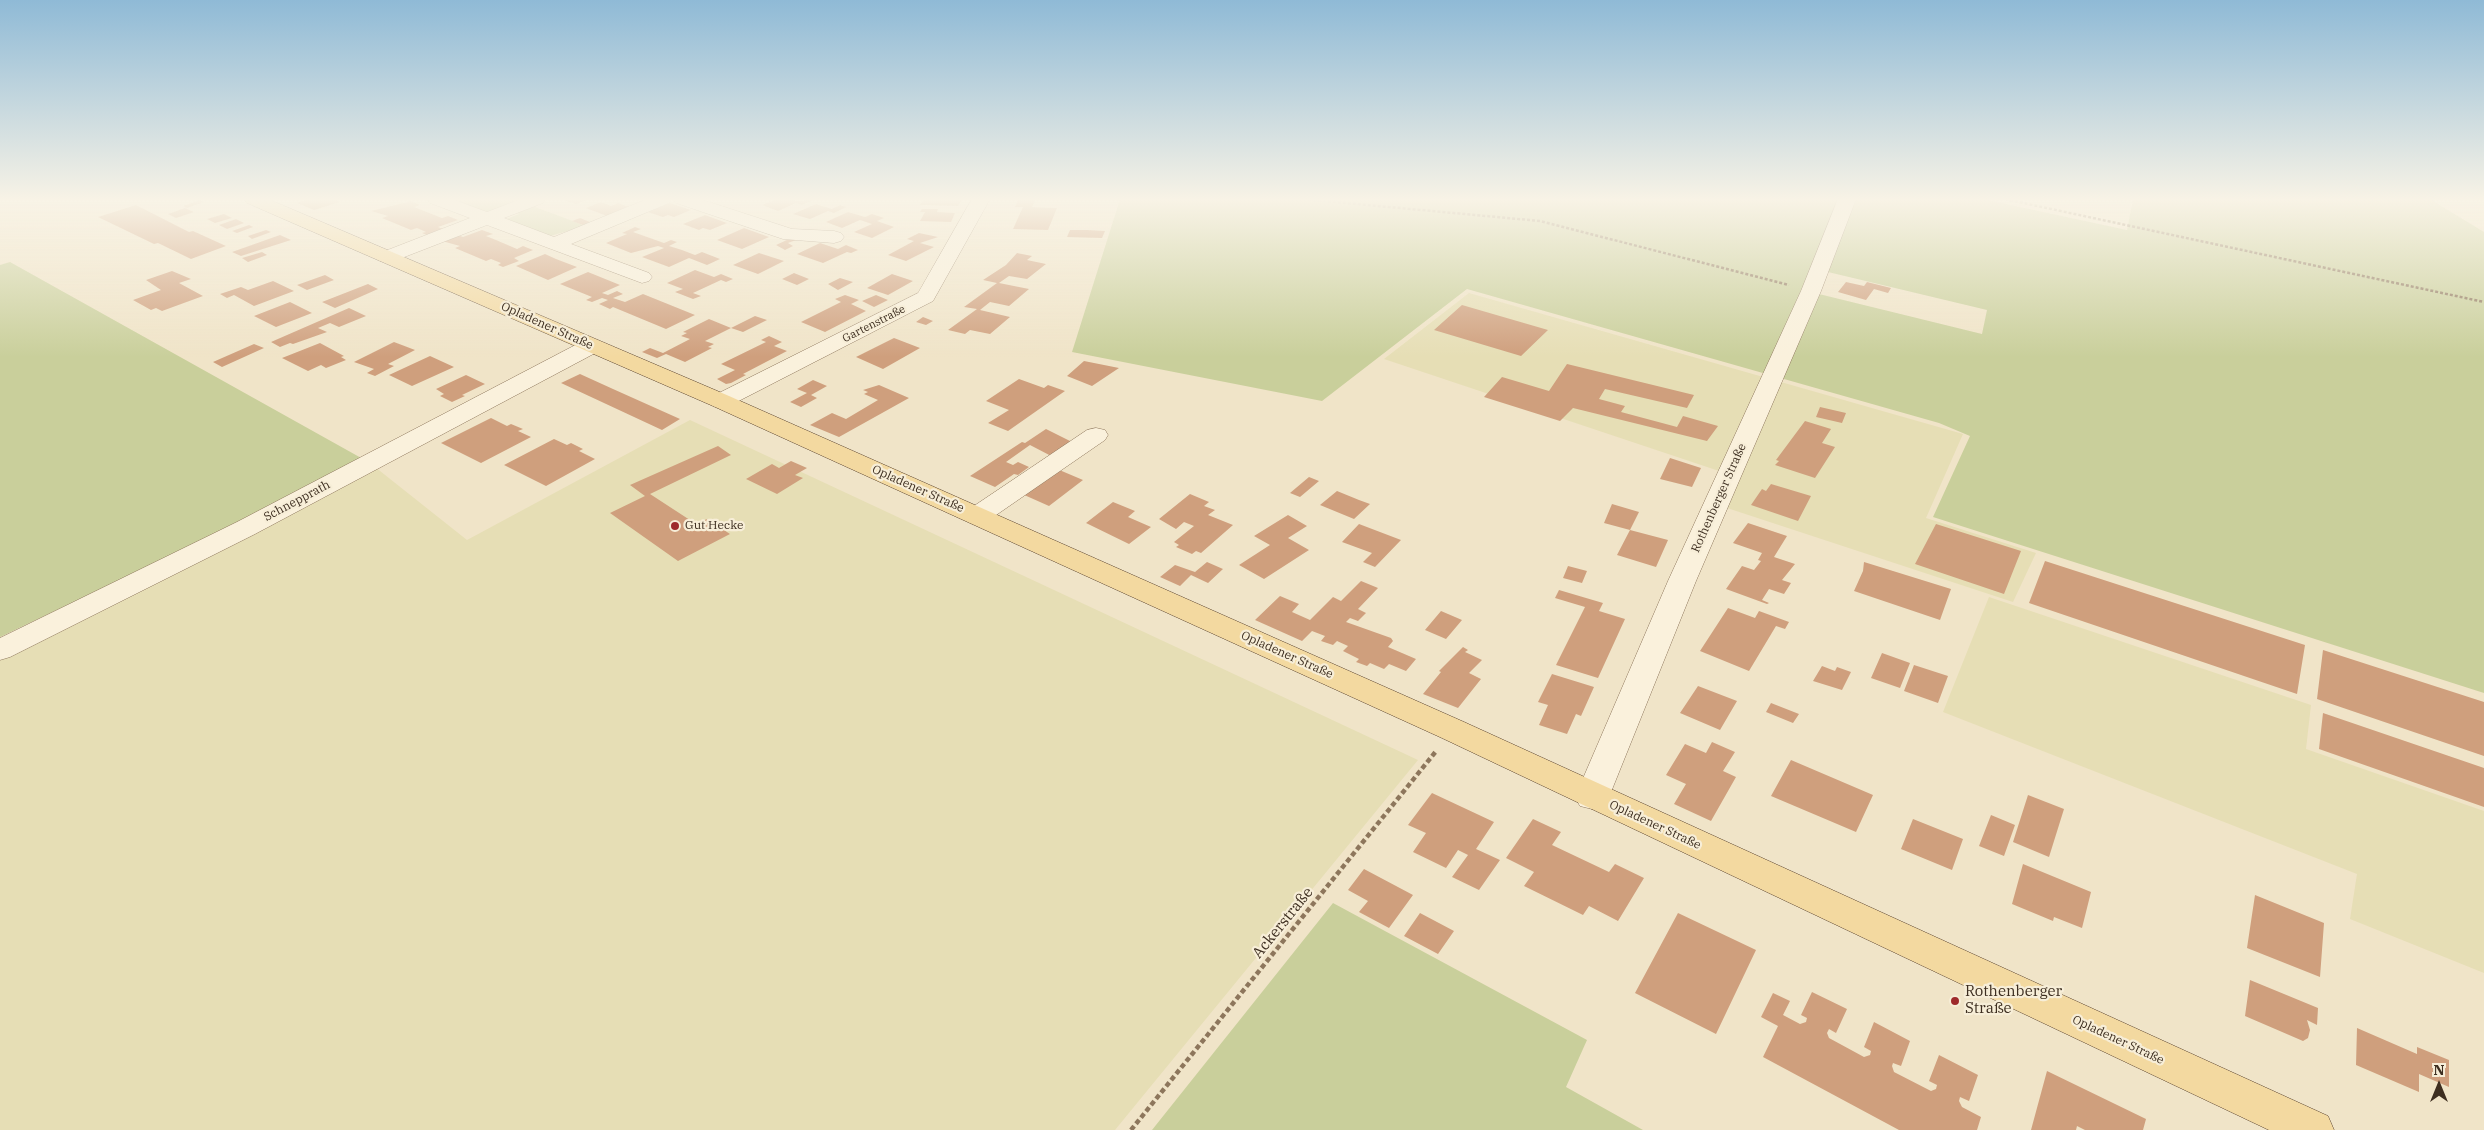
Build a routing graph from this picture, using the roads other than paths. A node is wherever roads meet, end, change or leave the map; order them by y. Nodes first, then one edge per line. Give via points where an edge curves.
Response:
1 (376, 252) edge
2 (402, 252) edge
3 (574, 252) edge
4 (951, 252) edge
5 (1826, 252) edge
6 (388, 257) junction
7 (642, 278) dead end
8 (591, 346) junction
9 (721, 401) junction
10 (1096, 435) dead end
11 (977, 516) junction
12 (0, 650) edge
13 (1592, 796) junction
14 (2313, 1130) edge

1 - 6 main road, Opladener Straße
2 - 6 street
3 - 7 street
4 - 9 street, Gartenstraße via 926,297
5 - 13 street, Rothenberger Straße
6 - 8 main road, Opladener Straße
8 - 9 main road, Opladener Straße
8 - 12 street, Schnepprath via 246,528
9 - 11 main road, Opladener Straße
10 - 11 street
11 - 13 main road, Opladener Straße
13 - 14 main road, Opladener Straße

